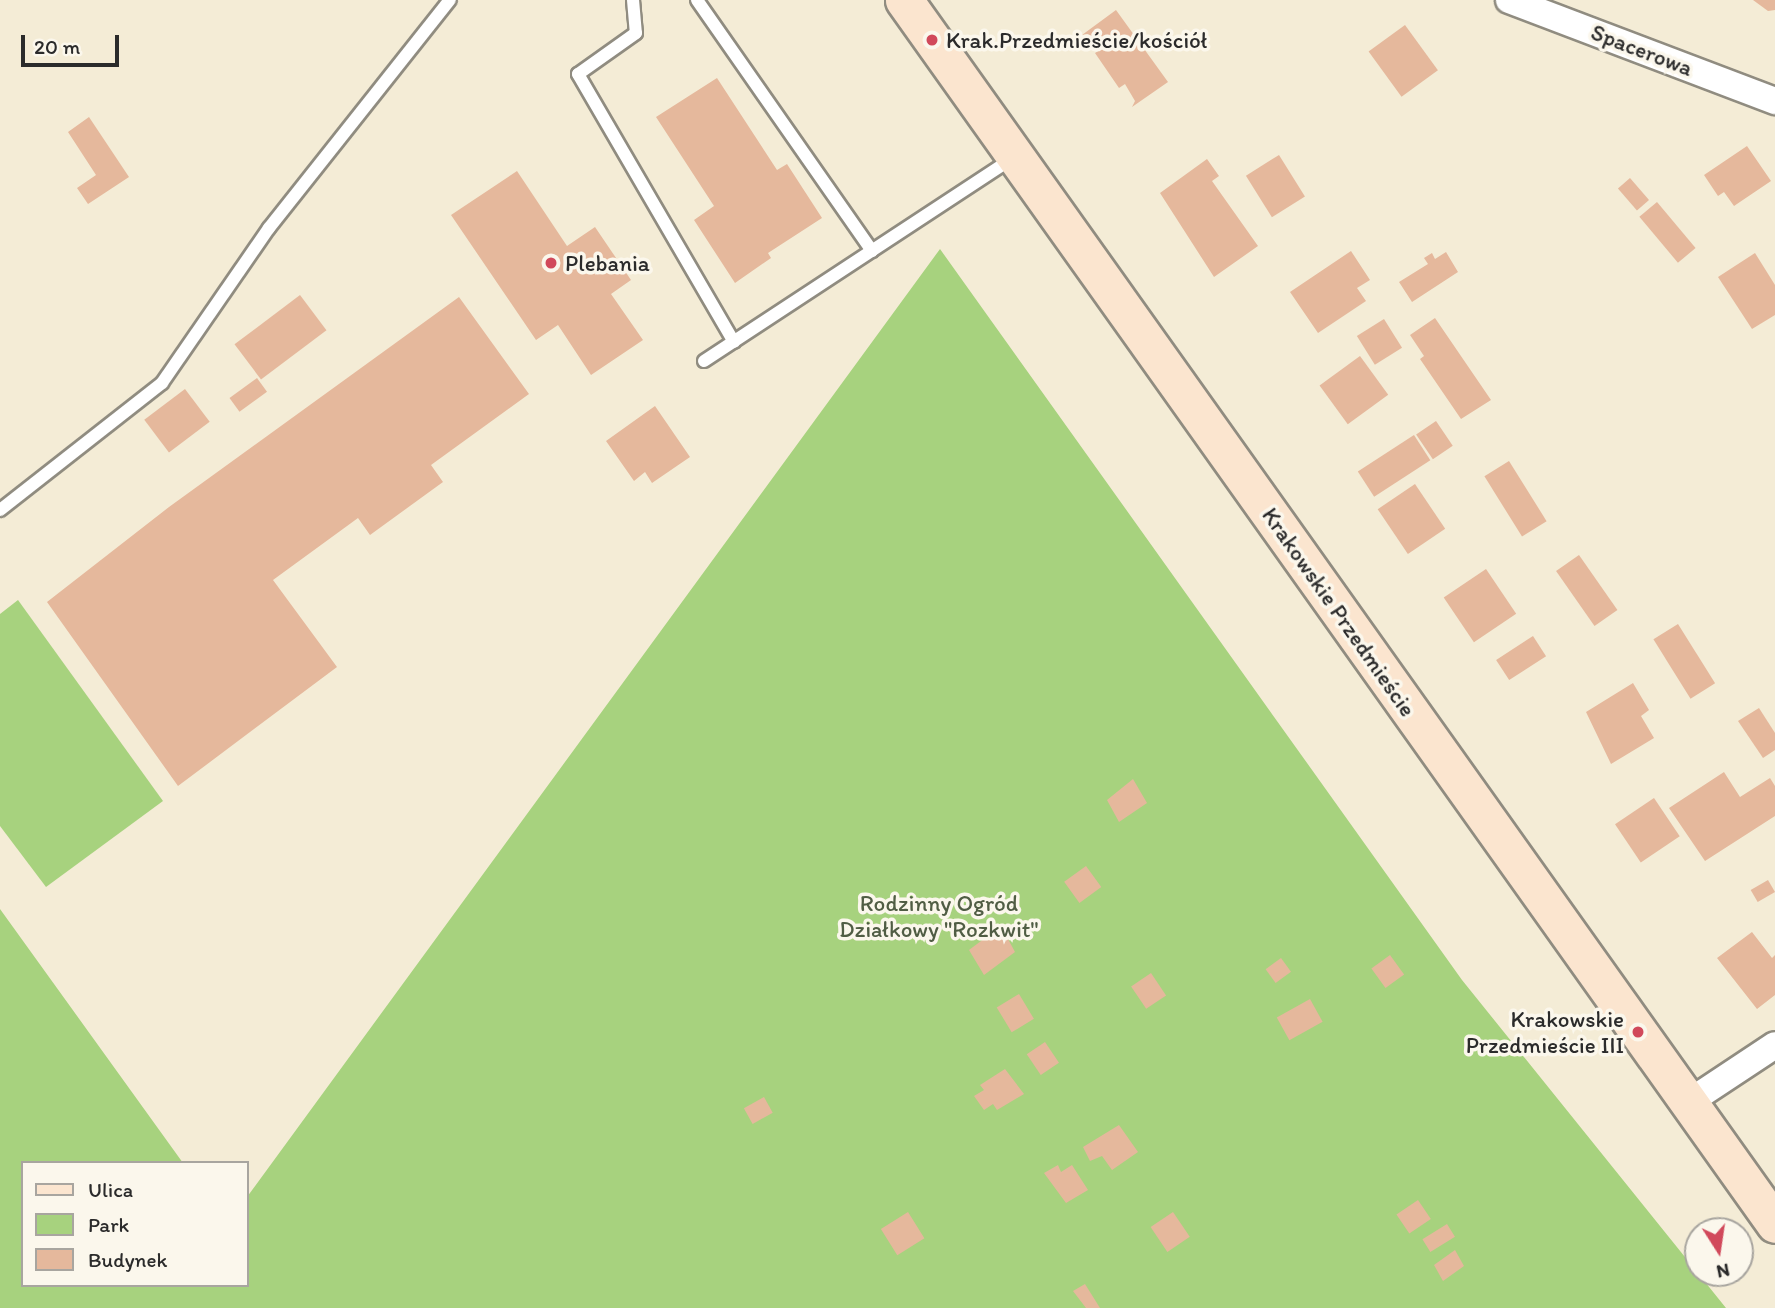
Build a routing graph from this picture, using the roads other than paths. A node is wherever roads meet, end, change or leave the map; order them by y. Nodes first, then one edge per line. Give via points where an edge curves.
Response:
1 (450, 0) edge
2 (633, 0) edge
3 (697, 0) edge
4 (904, 0) edge
5 (1509, 0) edge
6 (1558, 7) edge
7 (1775, 101) edge
8 (1016, 156) junction
9 (872, 251) junction
10 (734, 342) junction
11 (704, 361) dead end
12 (0, 510) edge
13 (1775, 1045) edge
14 (1689, 1102) junction
15 (1775, 1224) edge

1 - 12 lane via 269,228 162,383
2 - 10 lane via 636,33 578,74
3 - 9 lane
4 - 8 street, Krakowskie Przedmieście
5 - 6 street, Spacerowa
6 - 7 street, Spacerowa
8 - 9 lane
8 - 14 street, Krakowskie Przedmieście
9 - 10 lane
10 - 11 lane
13 - 14 street
14 - 15 street, Krakowskie Przedmieście

